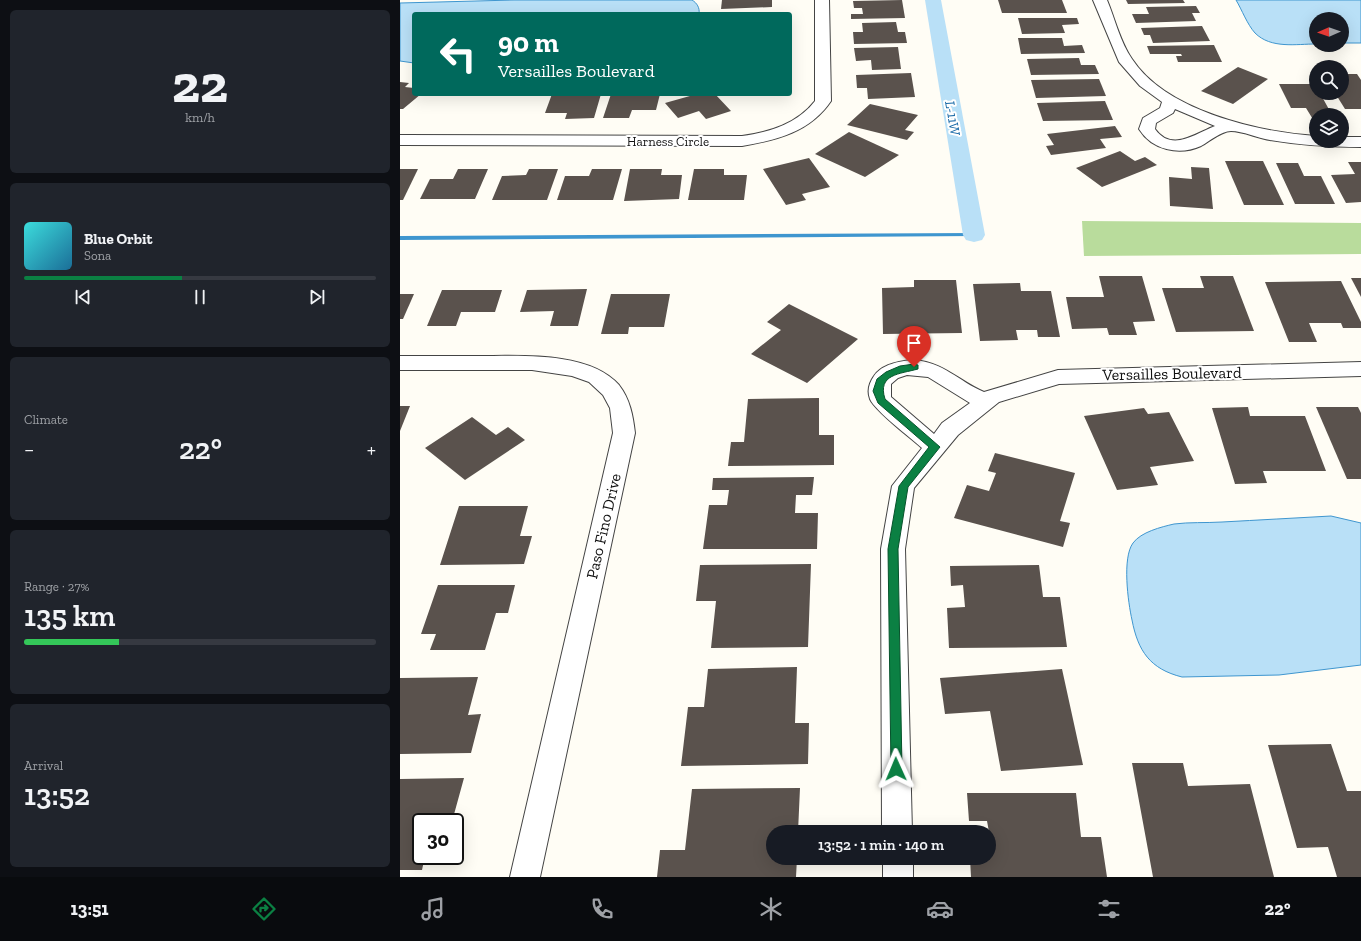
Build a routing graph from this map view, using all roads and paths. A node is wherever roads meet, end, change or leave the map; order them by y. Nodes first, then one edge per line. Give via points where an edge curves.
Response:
1 (822, 0) edge
2 (1100, 0) edge
3 (1170, 100) junction
4 (1229, 126) junction
5 (400, 140) edge
6 (1361, 142) edge
7 (400, 363) edge
8 (1361, 369) edge
9 (987, 402) junction
10 (935, 447) junction
11 (898, 825) edge
12 (898, 865) edge
13 (525, 877) edge
14 (898, 877) edge

1 - 5 street, Harness Circle via 823,101 808,118 780,133 742,142
2 - 3 street via 1126,62 1148,85
3 - 4 street
3 - 4 street via 1167,110 1149,121 1146,129 1150,136 1162,143 1177,146 1191,144
4 - 6 street via 1283,138 1339,144
7 - 13 street, Paso Fino Drive via 535,363 571,367 592,376 609,388 618,399 624,420 624,433
8 - 9 street, Versailles Boulevard via 1058,377 992,397
9 - 10 street, Versailles Boulevard via 950,428
9 - 10 street via 930,369 900,369 880,381 878,391 881,400
10 - 11 street, Versailles Boulevard via 903,486 893,549
12 - 14 street

